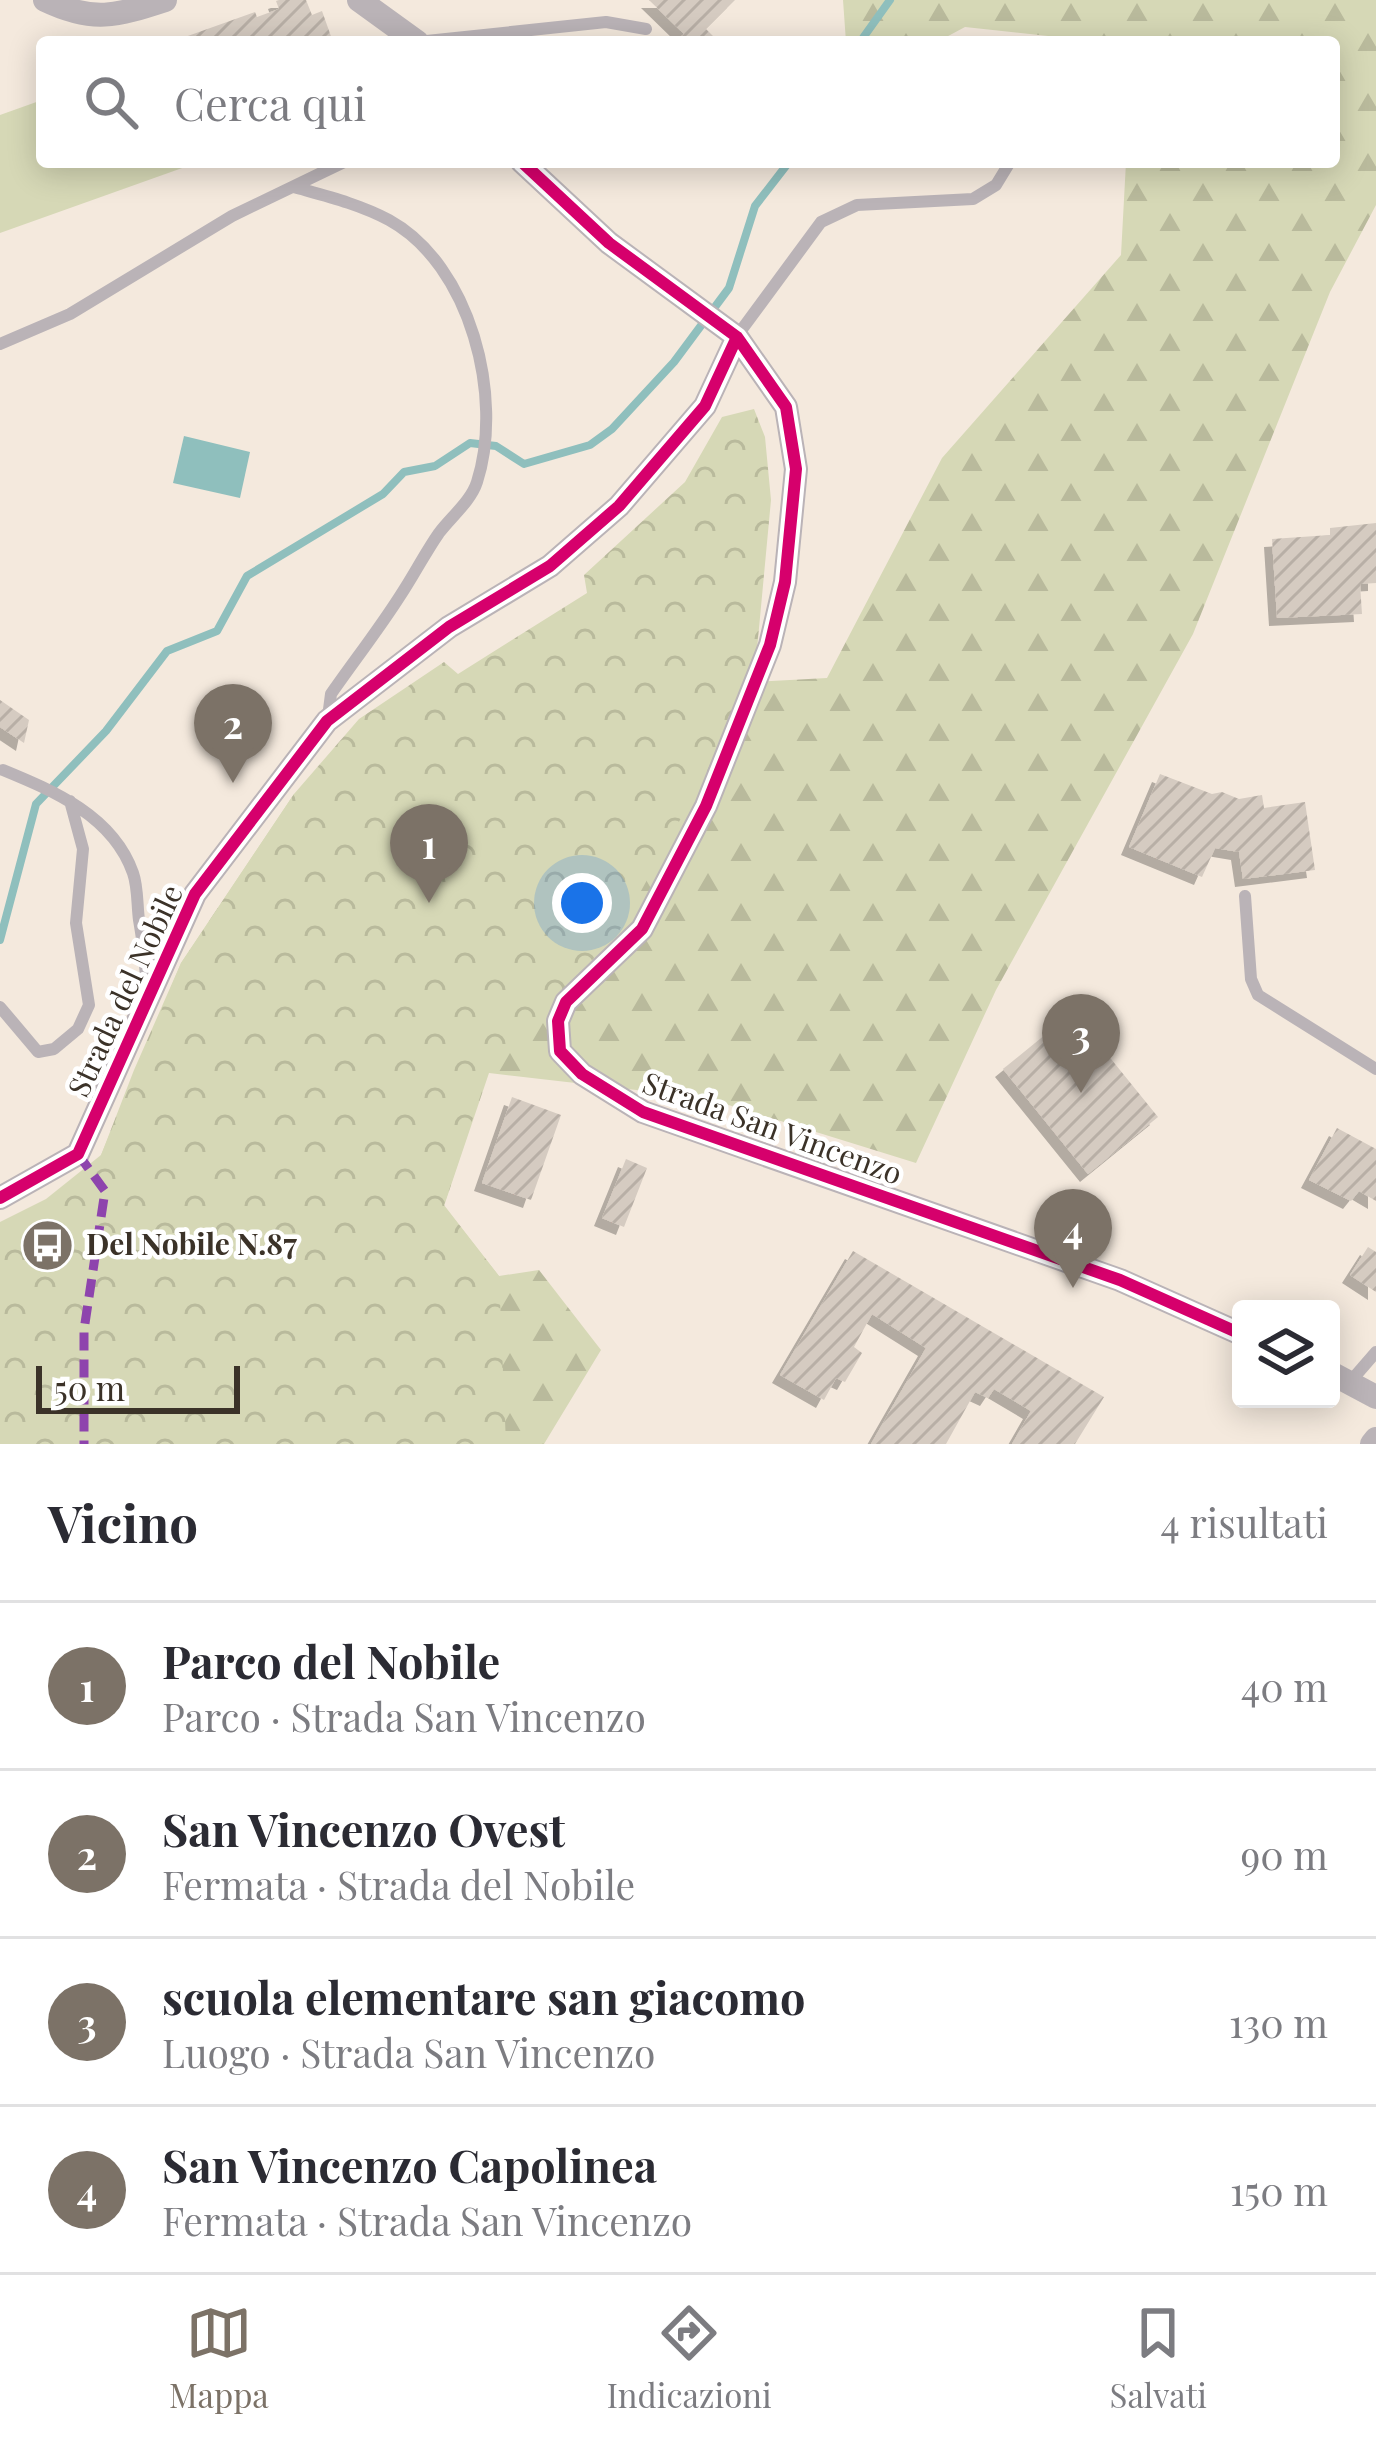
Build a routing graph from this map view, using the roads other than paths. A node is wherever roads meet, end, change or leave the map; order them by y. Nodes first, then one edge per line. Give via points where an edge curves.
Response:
1 (45, 0) edge
2 (165, 0) edge
3 (358, 0) edge
4 (646, 29) dead end
5 (409, 36) edge
6 (474, 36) edge
7 (332, 168) edge
8 (528, 168) edge
9 (1006, 168) edge
10 (294, 187) junction
11 (718, 322) junction
12 (0, 344) edge
13 (328, 721) junction
14 (3, 770) edge
15 (70, 801) junction
16 (1245, 896) dead end
17 (146, 999) junction
18 (0, 1007) edge
19 (1376, 1069) edge
20 (0, 1198) edge
21 (1232, 1330) edge
22 (1376, 1352) edge
23 (1341, 1378) edge
24 (1376, 1397) edge

1 - 2 street via 76,15 115,16
3 - 5 street
4 - 6 lane via 606,22
7 - 10 lane
8 - 11 street, Strada San Vincenzo via 609,243
9 - 11 lane via 973,199 857,205 821,222
10 - 12 lane via 70,314
10 - 13 lane via 392,222 426,252 451,283 486,380 476,487 332,694
11 - 13 street, Strada del Nobile via 705,406 619,506 550,566 448,627
11 - 21 street, Strada San Vincenzo via 786,407 796,469 785,581 770,645 706,806 642,929 566,1002 560,1051 581,1074 643,1112 1120,1280
13 - 17 street, Strada del Nobile via 195,894
14 - 15 lane
15 - 17 lane via 117,842 134,875
15 - 18 lane via 82,850 76,923 85,1019 54,1049 38,1052
16 - 19 lane via 1258,994
17 - 20 street, Strada del Nobile via 78,1154
22 - 23 lane
23 - 24 street

